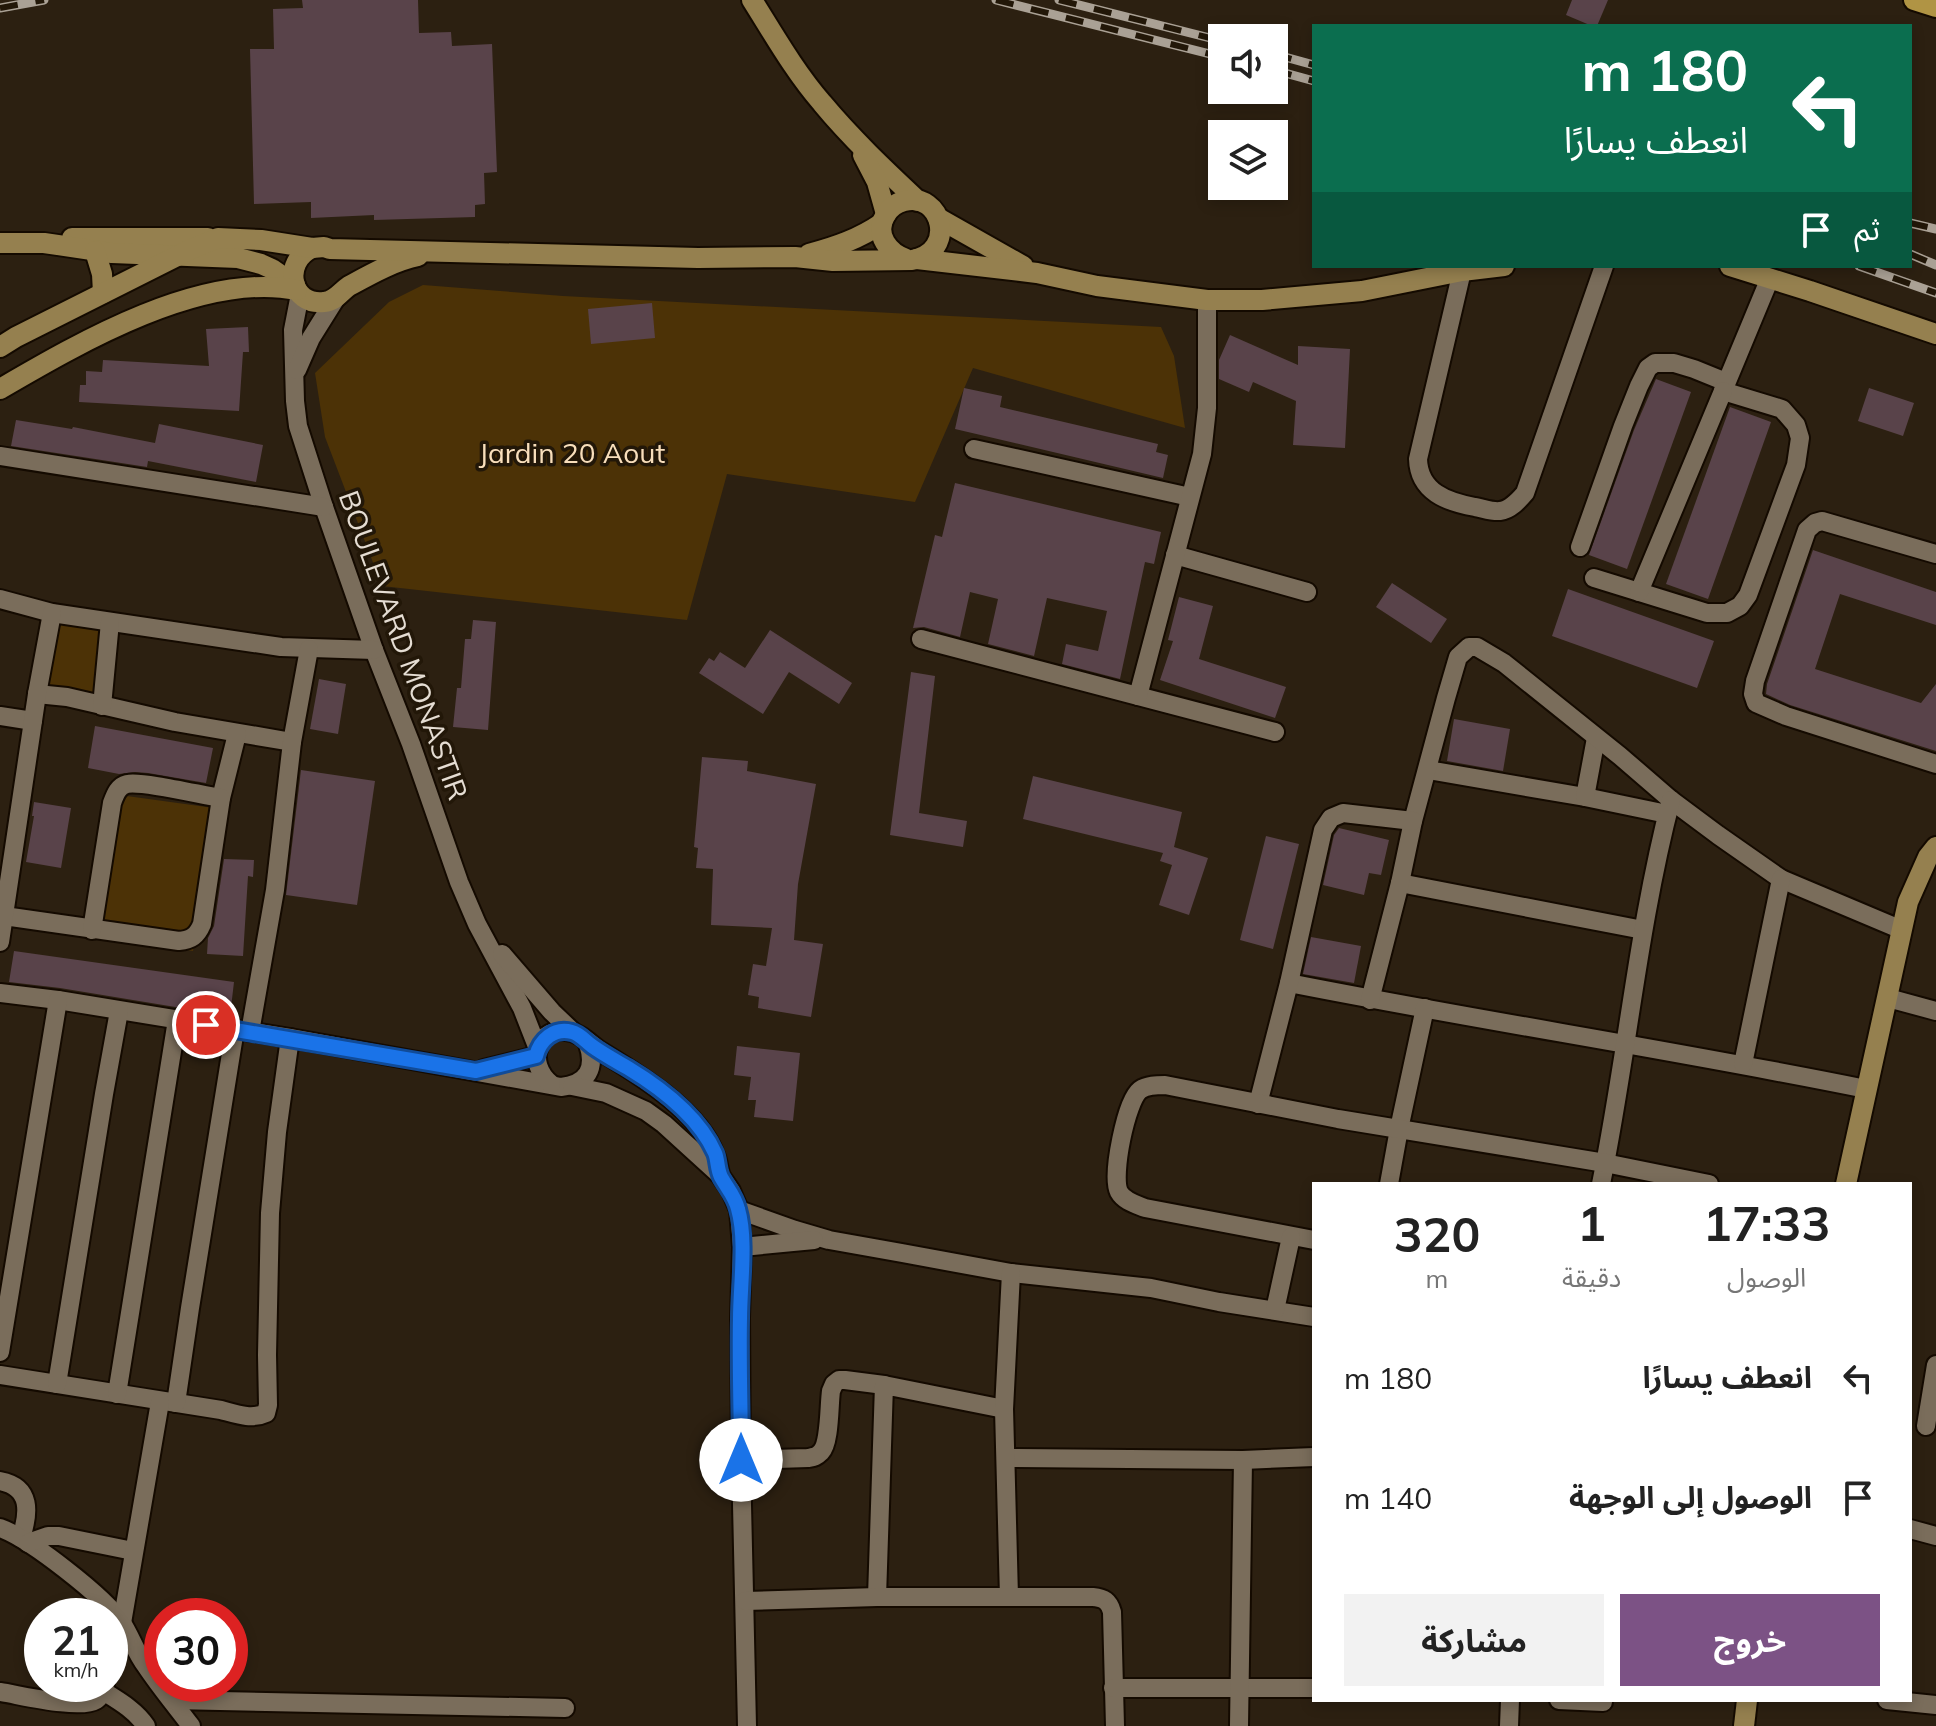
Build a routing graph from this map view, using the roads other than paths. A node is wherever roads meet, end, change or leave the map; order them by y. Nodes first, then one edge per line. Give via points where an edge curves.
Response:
1 (752, 0) edge
2 (1914, 0) edge
3 (1936, 7) edge
4 (852, 136) junction
5 (918, 201) junction
6 (938, 218) junction
7 (884, 219) junction
8 (218, 238) junction
9 (0, 243) edge
10 (44, 243) junction
11 (321, 248) junction
12 (95, 251) junction
13 (438, 252) junction
14 (176, 257) junction
15 (795, 257) junction
16 (912, 259) junction
17 (1487, 268) edge
18 (1603, 268) edge
19 (1737, 268) edge
20 (1462, 271) junction
21 (1037, 273) junction
22 (1770, 278) junction
23 (297, 290) junction
24 (103, 293) junction
25 (340, 293) junction
26 (1207, 300) junction
27 (1936, 334) edge
28 (0, 347) edge
29 (293, 380) junction
30 (1725, 386) junction
31 (0, 389) edge
32 (974, 449) dead end
33 (0, 456) edge
34 (1190, 497) junction
35 (324, 507) junction
36 (1580, 547) dead end
37 (1936, 554) edge
38 (1175, 555) junction
39 (1594, 578) dead end
40 (1307, 592) dead end
41 (1639, 592) junction
42 (0, 599) edge
43 (52, 613) junction
44 (110, 622) junction
45 (921, 639) dead end
46 (309, 649) junction
47 (374, 650) junction
48 (37, 694) junction
49 (1138, 696) junction
50 (102, 706) junction
51 (0, 716) edge
52 (33, 721) junction
53 (1275, 732) dead end
54 (237, 734) junction
55 (1596, 738) junction
56 (292, 742) junction
57 (1936, 764) edge
58 (1428, 770) junction
59 (1585, 797) junction
60 (221, 798) junction
61 (1669, 807) junction
62 (1413, 821) junction
63 (1936, 847) edge
64 (7, 850) edge
65 (1781, 879) junction
66 (1400, 883) junction
67 (4, 916) junction
68 (477, 924) junction
69 (92, 930) junction
70 (1643, 930) junction
71 (1902, 930) junction
72 (0, 942) edge
73 (1289, 983) junction
74 (0, 993) edge
75 (1888, 998) junction
76 (58, 1000) junction
77 (1370, 1000) junction
78 (1425, 1008) junction
79 (119, 1011) junction
80 (1936, 1011) edge
81 (177, 1020) junction
82 (243, 1030) junction
83 (290, 1038) junction
84 (581, 1038) junction
85 (1626, 1044) junction
86 (537, 1053) junction
87 (1743, 1064) junction
88 (476, 1071) junction
89 (551, 1084) junction
90 (572, 1086) junction
91 (1866, 1089) junction
92 (1258, 1104) junction
93 (1399, 1129) junction
94 (1605, 1163) junction
95 (720, 1175) junction
96 (1389, 1182) edge
97 (1601, 1182) edge
98 (1699, 1182) edge
99 (1846, 1182) edge
100 (739, 1210) junction
101 (1291, 1237) junction
102 (829, 1240) junction
103 (1312, 1240) edge
104 (742, 1247) junction
105 (1011, 1273) junction
106 (1275, 1310) junction
107 (1312, 1317) edge
108 (0, 1352) edge
109 (1936, 1365) edge
110 (0, 1375) edge
111 (57, 1384) junction
112 (884, 1385) junction
113 (117, 1394) junction
114 (168, 1402) junction
115 (1004, 1409) junction
116 (1924, 1426) edge
117 (1312, 1457) edge
118 (1006, 1458) junction
119 (741, 1460) junction
120 (1243, 1460) junction
121 (0, 1481) edge
122 (0, 1528) edge
123 (1912, 1530) edge
124 (1936, 1536) edge
125 (24, 1540) junction
126 (133, 1551) junction
127 (877, 1597) junction
128 (1009, 1597) junction
129 (98, 1598) edge
130 (126, 1598) edge
131 (745, 1601) junction
132 (128, 1636) edge
133 (144, 1663) edge
134 (1113, 1688) junction
135 (1312, 1688) edge
136 (1240, 1689) junction
137 (0, 1692) edge
138 (24, 1696) edge
139 (58, 1702) edge
140 (92, 1702) edge
141 (122, 1702) edge
142 (173, 1702) edge
143 (248, 1702) edge
144 (1510, 1702) edge
145 (1747, 1702) edge
146 (1907, 1702) edge
147 (1936, 1705) edge
148 (565, 1708) dead end
149 (146, 1726) edge
150 (191, 1726) edge
151 (747, 1726) edge
152 (1115, 1726) edge
153 (1239, 1726) edge
154 (1509, 1726) edge
155 (1744, 1726) edge

1 - 4 street via 797,71
2 - 3 main road
4 - 5 street
4 - 7 street via 877,182
5 - 6 street
5 - 7 street via 900,202
6 - 16 street via 937,243 929,253
6 - 21 street
7 - 15 street via 835,247
7 - 16 street via 881,233 889,250
8 - 10 street via 71,238
8 - 11 street
8 - 14 street
9 - 10 street
10 - 12 street
11 - 13 street
11 - 23 street via 299,256 293,270
11 - 25 street via 337,252 347,265
12 - 14 street
12 - 24 street
13 - 15 street
13 - 25 street via 398,262
14 - 23 street via 238,258 261,264
14 - 24 street
15 - 16 street
16 - 21 street
17 - 20 street
18 - 20 street via 1525,493 1500,511 1454,503 1430,488 1418,470
19 - 22 street
20 - 26 street via 1362,291
21 - 26 street
22 - 27 street
22 - 30 street
23 - 25 street via 317,302
23 - 29 street, BOULEVARD MONASTIR
23 - 31 street via 233,288 163,308 115,327
24 - 28 street
25 - 29 street, BOULEVARD MONASTIR via 311,338
26 - 34 street via 1206,433
29 - 35 street, BOULEVARD MONASTIR via 298,426
30 - 36 street via 1674,363 1648,368
30 - 41 street
30 - 41 street via 1782,409 1800,438 1796,465 1748,595 1740,606 1721,614
32 - 34 street
33 - 35 street
34 - 38 street
35 - 47 street, BOULEVARD MONASTIR
37 - 57 street via 1822,521 1811,526 1753,694 1756,703 1786,716
38 - 40 street
38 - 49 street
39 - 41 street
42 - 43 street
43 - 44 street
43 - 48 street
44 - 46 street
44 - 50 street
45 - 49 street
46 - 47 street
46 - 56 street
47 - 68 street, BOULEVARD MONASTIR
48 - 50 street
48 - 52 street
49 - 53 street
50 - 54 street
51 - 52 street
52 - 64 street
54 - 56 street
54 - 60 street
55 - 58 street via 1504,663 1469,647 1458,657
55 - 59 street
55 - 61 street
56 - 82 street via 275,890
58 - 59 street
58 - 62 street
59 - 61 street
60 - 69 street via 197,934 179,941
60 - 69 street via 127,784 116,792
61 - 65 street
61 - 70 street
62 - 66 street
62 - 73 street via 1350,813 1331,818 1320,841
63 - 71 street via 1908,902
64 - 67 street
65 - 71 street
65 - 87 street
66 - 70 street
66 - 77 street
67 - 69 street
67 - 72 street
68 - 84 street, BOULEVARD MONASTIR via 535,994
68 - 86 street, BOULEVARD MONASTIR via 522,1008
70 - 85 street
71 - 75 street
73 - 77 street
73 - 92 street
74 - 76 street
75 - 80 street
75 - 91 street
76 - 79 street
76 - 108 street
77 - 78 street
78 - 85 street
78 - 93 street
79 - 81 street
79 - 111 street
81 - 82 street
81 - 113 street
82 - 83 street
82 - 114 street
83 - 88 street
83 - 114 street via 270,1213 268,1410 257,1417
84 - 86 street via 560,1031 542,1041
84 - 90 street via 592,1063 582,1081
84 - 95 street, BOULEVARD MONASTIR via 667,1095 704,1135
85 - 87 street
85 - 94 street
86 - 88 street
86 - 89 street via 537,1067
87 - 91 street
88 - 89 street
89 - 90 street
90 - 95 street, BOULEVARD MONASTIR via 606,1093 646,1111
91 - 99 street
92 - 93 street
92 - 101 street via 1165,1085 1139,1091 1126,1119 1117,1185 1128,1201 1145,1208
93 - 94 street
93 - 96 street
94 - 97 street
94 - 98 street
95 - 100 street, BOULEVARD MONASTIR
100 - 102 street
100 - 104 street, BOULEVARD MONASTIR
101 - 103 street
101 - 106 street
102 - 104 street
102 - 105 street
104 - 119 street, BOULEVARD MONASTIR
105 - 106 street via 1151,1288
105 - 115 street
106 - 107 street
109 - 116 street
110 - 111 street
111 - 113 street
112 - 115 street
112 - 119 street via 845,1380 834,1384 826,1442 815,1456
112 - 127 street
113 - 114 street
114 - 126 street
115 - 118 street
117 - 120 street
118 - 120 street
118 - 128 street
119 - 131 street, BOULEVARD MONASTIR
120 - 136 street
121 - 125 street via 25,1497
122 - 125 street
123 - 124 street
125 - 126 street via 59,1536
125 - 129 street
126 - 130 street
127 - 128 street
127 - 131 street
128 - 134 street via 1106,1600 1112,1612
131 - 151 street, BOULEVARD MONASTIR
132 - 133 street
134 - 136 street
134 - 152 street
135 - 136 street
136 - 153 street
137 - 138 street
139 - 140 street
141 - 149 street
142 - 150 street
143 - 148 street
144 - 154 street
145 - 155 street
146 - 147 street

